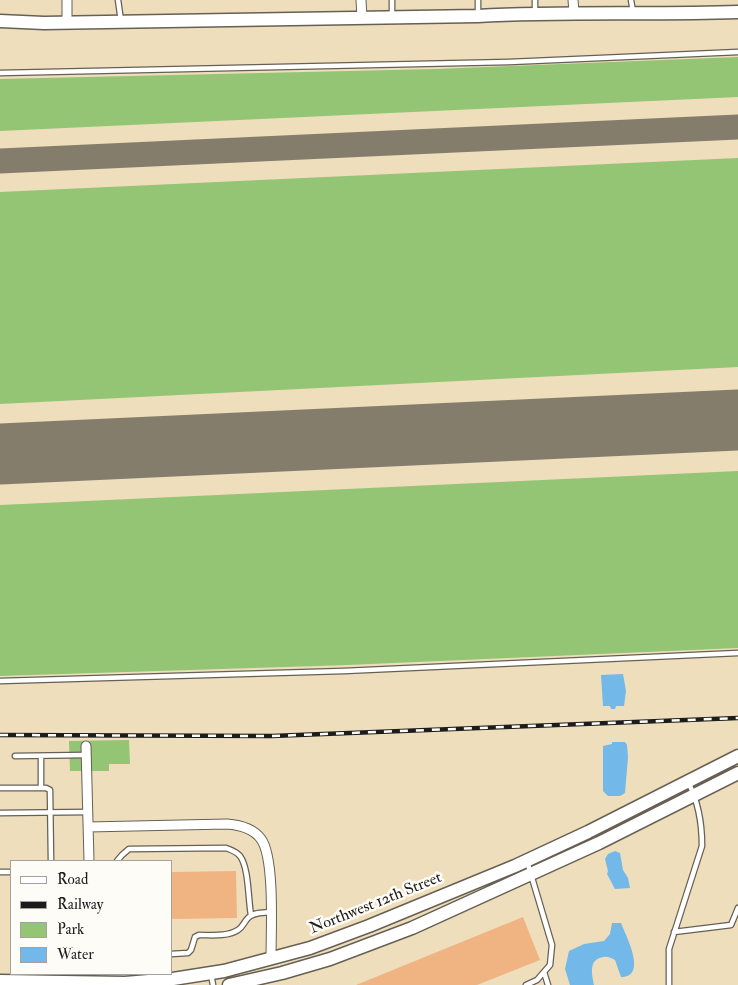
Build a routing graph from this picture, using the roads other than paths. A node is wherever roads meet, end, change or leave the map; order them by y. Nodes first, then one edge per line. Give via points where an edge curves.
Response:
1 (67, 0) edge
2 (118, 0) edge
3 (361, 0) edge
4 (392, 0) edge
5 (478, 0) edge
6 (631, 0) edge
7 (535, 6) edge
8 (574, 6) edge
9 (737, 8) edge
10 (633, 14) junction
11 (478, 16) junction
12 (362, 18) junction
13 (392, 18) junction
14 (0, 21) edge
15 (121, 22) junction
16 (67, 23) junction
17 (738, 52) edge
18 (0, 73) edge
19 (738, 653) edge
20 (0, 681) edge
21 (86, 750) joint
22 (15, 756) dead end
23 (41, 756) junction
24 (738, 756) edge
25 (738, 773) edge
26 (688, 781) junction
27 (0, 788) edge
28 (41, 788) junction
29 (695, 794) junction
30 (51, 812) junction
31 (88, 812) junction
32 (0, 813) edge
33 (88, 827) junction
34 (51, 860) edge
35 (89, 860) edge
36 (118, 860) edge
37 (527, 860) junction
38 (531, 875) junction
39 (738, 908) edge
40 (271, 912) junction
41 (251, 915) junction
42 (674, 932) junction
43 (172, 954) edge
44 (271, 958) junction
45 (544, 972) junction
46 (92, 978) edge
47 (212, 979) edge
48 (0, 981) edge
49 (229, 985) edge
50 (526, 985) edge
51 (548, 985) edge
52 (669, 985) edge

1 - 16 street
2 - 15 lane
3 - 12 street
4 - 13 lane
5 - 11 lane
6 - 10 lane
7 - 8 main road
7 - 11 main road
8 - 10 main road
9 - 10 main road
11 - 13 main road
12 - 13 main road
12 - 15 main road
14 - 16 main road
15 - 16 main road
17 - 18 lane via 508,62
19 - 20 lane via 305,672
21 - 23 lane
21 - 31 street
22 - 23 lane
23 - 28 lane
24 - 26 main road, Northwest 12th Street
25 - 29 main road, Northwest 12th Street
26 - 29 lane
26 - 37 main road, Northwest 12th Street
27 - 28 lane
28 - 30 lane via 50,790
29 - 38 main road, Northwest 12th Street
29 - 42 lane via 702,846
30 - 31 lane
30 - 32 lane
30 - 34 lane
31 - 33 street
33 - 35 street
33 - 40 street via 242,826 260,838 268,854
36 - 41 lane via 129,850 226,848 240,856 246,872
37 - 38 lane
37 - 44 main road, Northwest 12th Street via 361,929
38 - 45 lane via 552,945 550,965
38 - 49 main road, Northwest 12th Street via 412,928 330,959
39 - 42 lane via 731,925
40 - 41 lane
40 - 44 street
41 - 43 lane via 235,932 199,935 188,953
42 - 52 lane via 669,949
44 - 47 main road, Northwest 12th Street
45 - 50 lane
45 - 51 lane
46 - 47 main road, Northwest 12th Street via 148,982
46 - 48 main road, Northwest 12th Street

